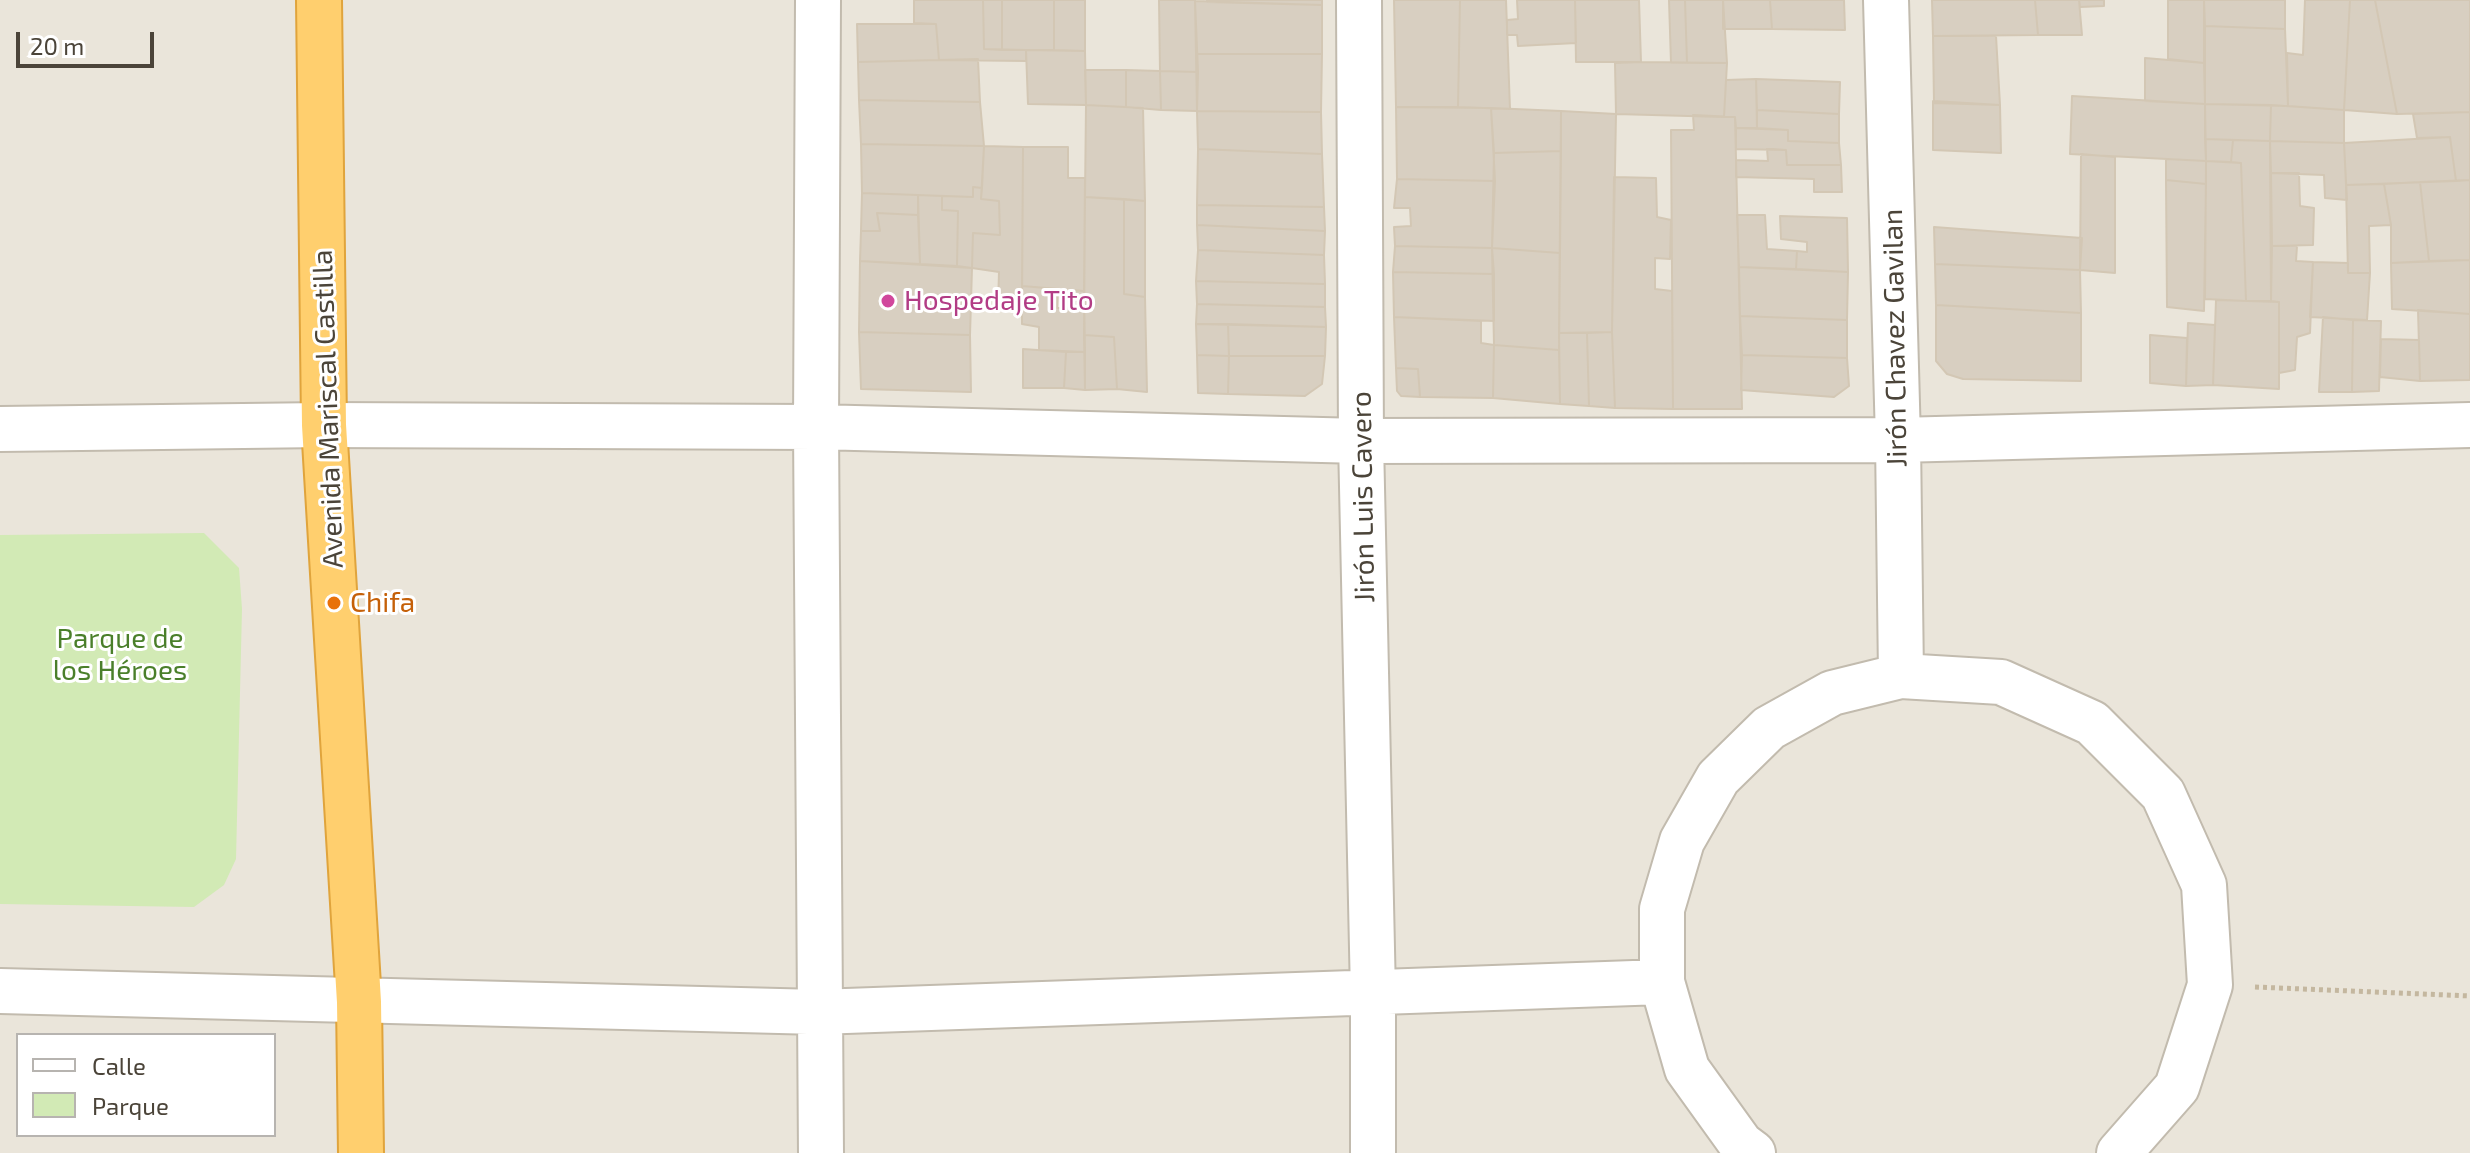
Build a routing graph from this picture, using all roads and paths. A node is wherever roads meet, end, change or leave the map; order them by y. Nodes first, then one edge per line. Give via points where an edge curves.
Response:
1 (319, 0) edge
2 (818, 0) edge
3 (1359, 0) edge
4 (1886, 0) edge
5 (324, 425) junction
6 (2470, 425) edge
7 (816, 427) junction
8 (0, 429) edge
9 (1898, 440) junction
10 (1361, 441) junction
11 (1901, 676) junction
12 (1662, 982) junction
13 (2210, 985) junction
14 (0, 991) edge
15 (1373, 994) junction
16 (2470, 996) edge
17 (359, 1002) junction
18 (818, 1012) junction
19 (361, 1153) edge
20 (821, 1153) edge
21 (1373, 1153) edge
22 (1753, 1153) edge
23 (2119, 1153) edge

1 - 5 highway, Avenida Mariscal Castilla
2 - 7 street
3 - 10 street, Jirón Luis Cavero
4 - 9 street, Jirón Chavez Gavilan
5 - 7 street
5 - 8 street
5 - 17 highway, Avenida Mariscal Castilla
6 - 9 street
7 - 10 street
7 - 18 street
9 - 10 street
9 - 11 street, Jirón Chavez Gavilan
10 - 15 street, Jirón Luis Cavero
11 - 12 street via 1832,693 1769,728 1718,778 1682,841 1662,909
11 - 13 street via 2001,682 2092,723 2163,794 2204,885
12 - 15 street
12 - 22 street via 1687,1069
13 - 16 path
13 - 23 street via 2177,1087
14 - 17 street
15 - 18 street
15 - 21 street, Jirón Luis Cavero
17 - 18 street
17 - 19 highway, Avenida Mariscal Castilla
18 - 20 street

